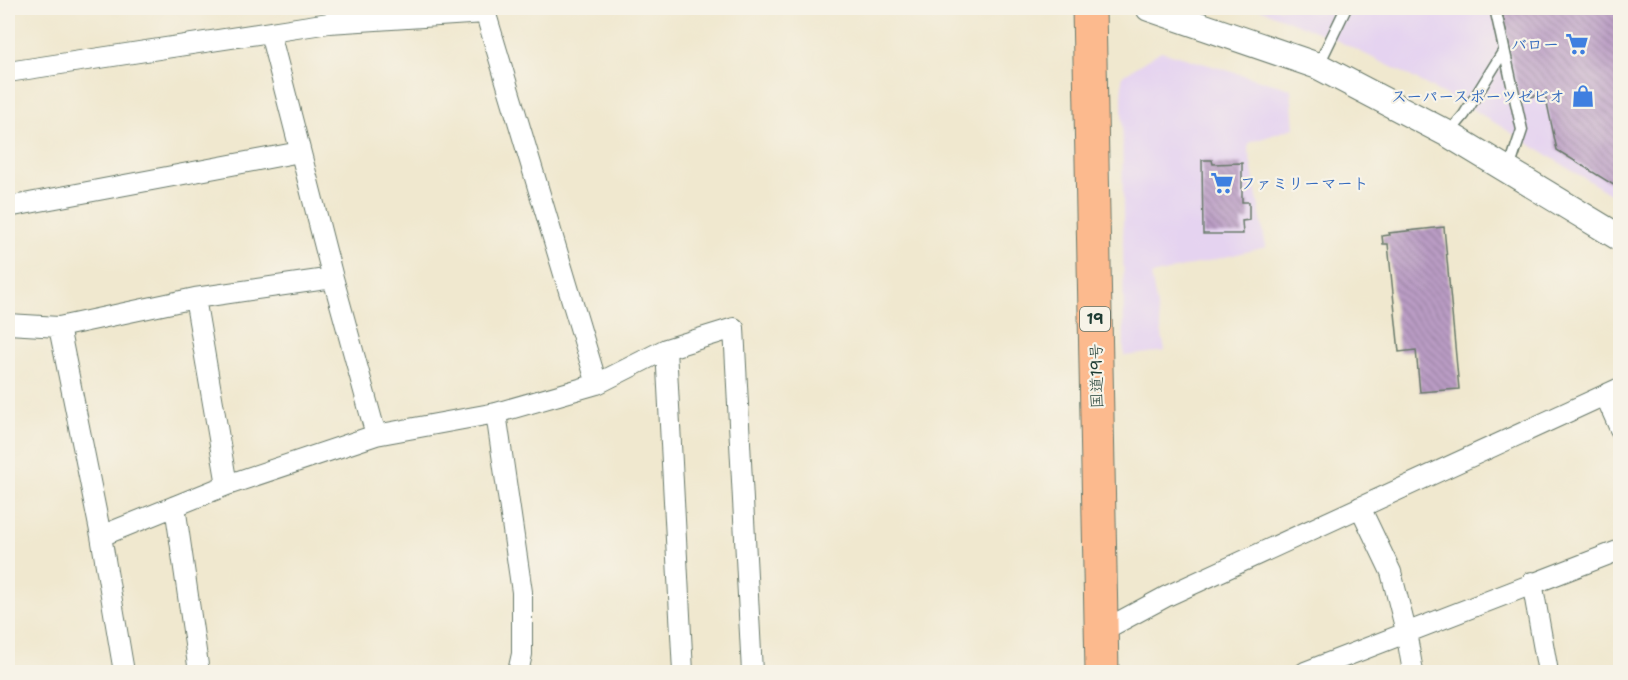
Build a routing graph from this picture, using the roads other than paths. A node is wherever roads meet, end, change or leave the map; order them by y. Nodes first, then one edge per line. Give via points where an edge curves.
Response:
1 (1089, 8) edge
2 (1149, 8) edge
3 (1346, 8) edge
4 (1495, 8) edge
5 (484, 10) edge
6 (270, 33) junction
7 (1503, 52) junction
8 (1318, 66) junction
9 (8, 72) edge
10 (1448, 134) junction
11 (300, 152) junction
12 (1509, 169) junction
13 (8, 207) edge
14 (1620, 238) edge
15 (333, 278) junction
16 (195, 298) junction
17 (8, 324) edge
18 (59, 327) junction
19 (666, 349) junction
20 (597, 384) junction
21 (1613, 391) edge
22 (496, 412) junction
23 (1620, 429) edge
24 (376, 435) junction
25 (227, 485) junction
26 (175, 506) junction
27 (1360, 507) junction
28 (101, 536) junction
29 (1620, 550) edge
30 (1532, 582) junction
31 (1102, 631) junction
32 (1407, 631) junction
33 (124, 672) edge
34 (199, 672) edge
35 (518, 672) edge
36 (683, 672) edge
37 (752, 672) edge
38 (1087, 672) edge
39 (1102, 672) edge
40 (1305, 672) edge
41 (1413, 672) edge
42 (1548, 672) edge

1 - 31 highway, 国道19号 / 19
2 - 8 street
3 - 8 lane
4 - 7 lane
5 - 6 street via 329,23
5 - 20 street
6 - 9 street
6 - 11 street
7 - 10 lane
7 - 12 lane via 1521,130
8 - 10 street
10 - 12 street
11 - 13 street
11 - 15 street
12 - 14 street
15 - 16 street
15 - 24 street
16 - 18 street
16 - 25 street
17 - 18 street
18 - 28 street
19 - 20 street
19 - 36 street
19 - 37 street via 734,328
20 - 22 street
21 - 23 street
21 - 27 street
22 - 24 street
22 - 35 street via 522,592 522,654
24 - 25 street
25 - 26 street
26 - 28 street
26 - 34 street
27 - 31 street via 1167,596
27 - 32 street via 1391,572
28 - 33 street
29 - 30 street
30 - 32 street
30 - 42 street
31 - 38 street
31 - 39 highway, 国道19号 / 19
32 - 40 street
32 - 41 street

